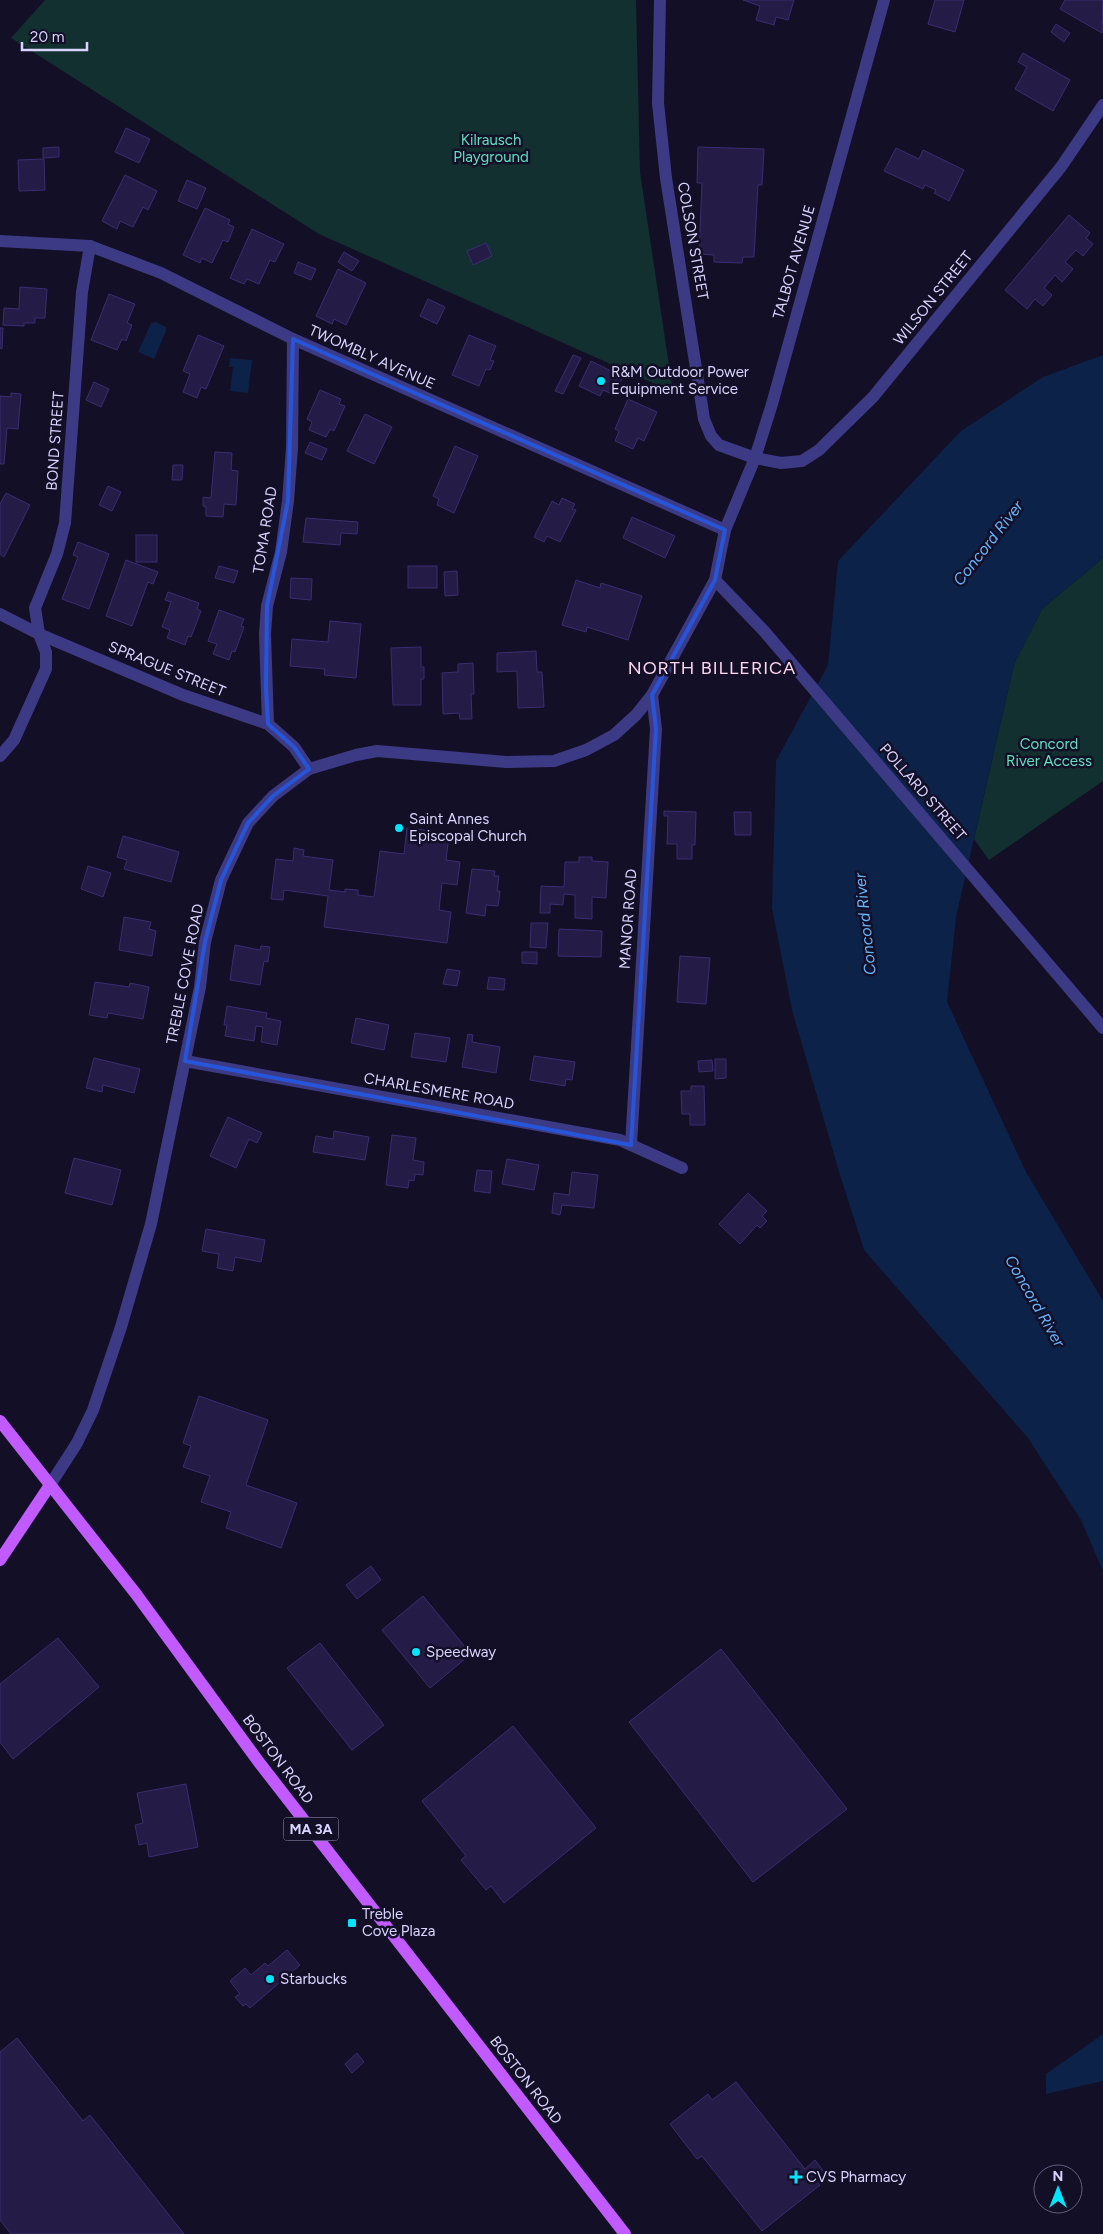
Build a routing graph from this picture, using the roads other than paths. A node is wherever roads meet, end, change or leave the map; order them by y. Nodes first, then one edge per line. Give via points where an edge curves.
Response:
1 (660, 0) edge
2 (884, 0) edge
3 (1103, 105) edge
4 (0, 241) edge
5 (90, 246) junction
6 (293, 339) junction
7 (755, 458) junction
8 (725, 530) junction
9 (715, 580) junction
10 (0, 614) edge
11 (39, 634) junction
12 (652, 695) junction
13 (268, 724) junction
14 (0, 756) edge
15 (309, 769) junction
16 (1103, 1028) edge
17 (185, 1061) junction
18 (631, 1145) junction
19 (682, 1168) dead end
20 (0, 1421) edge
21 (50, 1485) junction
22 (0, 1560) edge
23 (624, 2234) edge

1 - 7 street, COLSON STREET via 658,103 666,178 704,420 719,445
2 - 7 street, TALBOT AVENUE
3 - 7 street, WILSON STREET via 1061,167 873,397 819,450 802,461 781,464
4 - 5 street, TWOMBLY AVENUE
5 - 6 street, TWOMBLY AVENUE via 161,273
5 - 11 street, BOND STREET via 82,292 65,523 57,554 35,608
6 - 8 street, TWOMBLY AVENUE
6 - 13 street, TOMA ROAD via 288,502 265,634
7 - 8 street, TALBOT AVENUE
8 - 9 street
9 - 12 street, TREBLE COVE ROAD
9 - 16 street, POLLARD STREET via 764,631
10 - 11 street, SPRAGUE STREET
11 - 13 street, SPRAGUE STREET via 183,695
11 - 14 street, BOND STREET via 46,652 46,669 14,740
12 - 15 street, TREBLE COVE ROAD via 614,735 586,750 554,761 506,762 377,752
12 - 18 street, MANOR ROAD via 656,728
13 - 15 street, SPRAGUE STREET via 294,747
15 - 17 street, TREBLE COVE ROAD via 273,796 248,823 221,880 205,942 200,987
17 - 18 street, CHARLESMERE ROAD via 610,1138
17 - 21 street, TREBLE COVE ROAD via 151,1224 121,1327 78,1443
18 - 19 street, CHARLESMERE ROAD
20 - 21 main road, BOSTON ROAD / MA 3A
21 - 22 main road, TREBLE COVE ROAD
21 - 23 main road, BOSTON ROAD / MA 3A via 136,1594 258,1762

